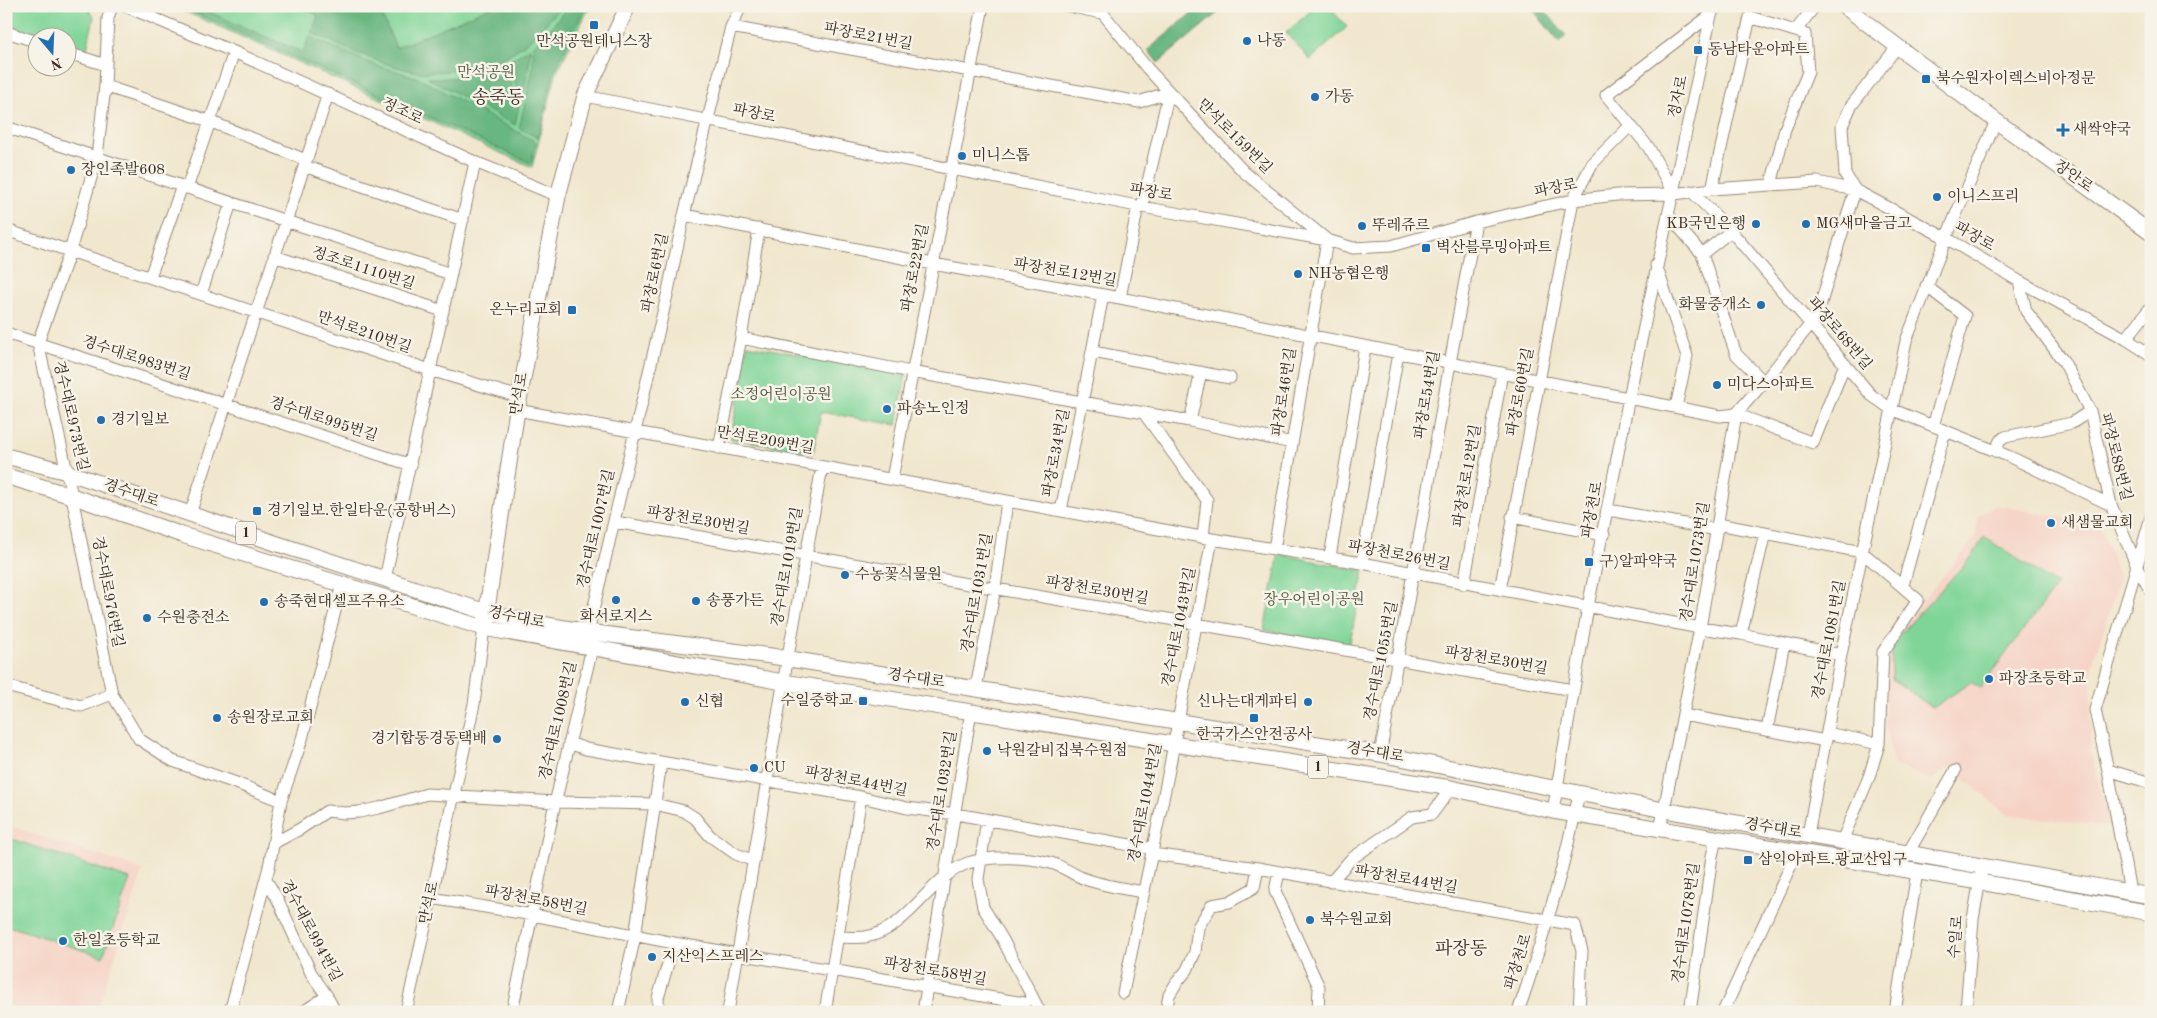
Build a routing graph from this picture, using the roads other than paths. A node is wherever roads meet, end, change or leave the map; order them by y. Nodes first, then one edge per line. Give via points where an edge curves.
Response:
1 (112, 6) edge
2 (126, 6) edge
3 (628, 6) edge
4 (741, 6) edge
5 (983, 6) edge
6 (1068, 6) edge
7 (1815, 6) edge
8 (1844, 6) edge
9 (1100, 10) edge
10 (1713, 10) edge
11 (731, 27) junction
12 (1796, 30) junction
13 (6, 32) edge
14 (28, 39) edge
15 (1898, 47) junction
16 (234, 52) junction
17 (78, 55) edge
18 (106, 65) junction
19 (970, 71) junction
20 (105, 86) junction
21 (1169, 92) junction
22 (328, 94) junction
23 (585, 96) junction
24 (709, 120) junction
25 (209, 121) junction
26 (1996, 121) junction
27 (1631, 126) junction
28 (6, 127) edge
29 (97, 157) junction
30 (475, 162) junction
31 (305, 163) junction
32 (950, 170) junction
33 (1771, 184) junction
34 (184, 187) junction
35 (1712, 189) junction
36 (1855, 190) junction
37 (1691, 192) junction
38 (1674, 194) junction
39 (558, 196) junction
40 (1573, 200) junction
41 (231, 202) junction
42 (1140, 206) junction
43 (684, 215) junction
44 (1669, 216) junction
45 (463, 220) junction
46 (286, 221) junction
47 (1476, 222) junction
48 (6, 230) edge
49 (759, 230) junction
50 (1731, 231) junction
51 (2151, 233) edge
52 (1946, 238) junction
53 (1327, 240) junction
54 (70, 251) junction
55 (1702, 254) junction
56 (274, 256) junction
57 (933, 264) junction
58 (1656, 265) junction
59 (452, 274) junction
60 (150, 277) junction
61 (2019, 281) junction
62 (1926, 286) junction
63 (201, 294) junction
64 (1103, 295) junction
65 (1120, 298) junction
66 (2151, 307) edge
67 (443, 311) junction
68 (256, 312) junction
69 (1812, 324) junction
70 (6, 333) edge
71 (1310, 336) junction
72 (742, 338) junction
73 (2126, 339) junction
74 (38, 343) junction
75 (1365, 347) junction
76 (1093, 352) junction
77 (1398, 353) junction
78 (2151, 355) edge
79 (1449, 363) junction
80 (1845, 364) junction
81 (430, 370) junction
82 (911, 372) junction
83 (1201, 372) junction
84 (1502, 373) junction
85 (1230, 378) dead end
86 (1539, 380) junction
87 (1764, 382) junction
88 (1629, 397) junction
89 (1083, 401) junction
90 (225, 404) junction
91 (518, 404) junction
92 (1676, 407) junction
93 (1892, 409) junction
94 (2090, 411) junction
95 (1142, 412) junction
96 (1736, 414) junction
97 (1190, 421) junction
98 (1933, 426) junction
99 (1945, 431) junction
100 (634, 432) junction
101 (1292, 443) junction
102 (719, 448) junction
103 (1995, 451) junction
104 (6, 456) edge
105 (411, 465) junction
106 (822, 467) junction
107 (67, 472) junction
108 (6, 476) edge
109 (892, 479) junction
110 (72, 496) junction
111 (1008, 502) junction
112 (2110, 505) junction
113 (1609, 510) junction
114 (1061, 511) junction
115 (190, 514) junction
116 (1512, 517) junction
117 (2151, 518) edge
118 (615, 522) junction
119 (1718, 527) junction
120 (1765, 532) junction
121 (1604, 535) junction
122 (1208, 538) junction
123 (1274, 549) junction
124 (1862, 552) junction
125 (806, 555) junction
126 (1330, 557) junction
127 (1362, 563) junction
128 (2136, 564) junction
129 (1414, 573) junction
130 (385, 579) junction
131 (342, 584) junction
132 (1464, 584) junction
133 (1903, 585) junction
134 (995, 588) junction
135 (1500, 590) junction
136 (425, 592) junction
137 (2151, 592) edge
138 (1588, 607) junction
139 (419, 608) junction
140 (486, 612) junction
141 (1197, 624) junction
142 (484, 628) junction
143 (1700, 628) junction
144 (582, 631) junction
145 (1741, 634) junction
146 (543, 639) junction
147 (1784, 643) junction
148 (592, 648) junction
149 (1841, 655) junction
150 (1398, 659) junction
151 (785, 671) junction
152 (6, 686) edge
153 (976, 688) junction
154 (1574, 690) junction
155 (112, 694) junction
156 (971, 711) junction
157 (1684, 715) junction
158 (1178, 720) junction
159 (1766, 730) junction
160 (1826, 737) junction
161 (569, 743) junction
162 (1173, 744) junction
163 (1879, 744) junction
164 (1380, 754) junction
165 (661, 763) junction
166 (2108, 770) junction
167 (1955, 771) dead end
168 (768, 780) junction
169 (2151, 783) edge
170 (1451, 788) junction
171 (1556, 789) junction
172 (454, 794) junction
173 (1580, 794) junction
174 (861, 797) junction
175 (281, 801) junction
176 (556, 802) junction
177 (655, 804) junction
178 (1664, 810) junction
179 (1553, 811) junction
180 (956, 814) junction
181 (1575, 815) junction
182 (987, 820) junction
183 (1660, 830) junction
184 (1808, 835) junction
185 (1716, 839) junction
186 (1842, 841) junction
187 (274, 843) junction
188 (1152, 852) junction
189 (1797, 852) junction
190 (1908, 853) junction
191 (982, 860) junction
192 (754, 861) junction
193 (1982, 865) junction
194 (1258, 868) junction
195 (1279, 872) junction
196 (1917, 872) junction
197 (944, 877) junction
198 (266, 880) junction
199 (1331, 882) junction
200 (1980, 882) junction
201 (1254, 888) junction
202 (1275, 891) junction
203 (1144, 892) junction
204 (2130, 892) junction
205 (2151, 896) edge
206 (431, 898) junction
207 (2151, 913) edge
208 (533, 915) junction
209 (1548, 921) junction
210 (635, 936) junction
211 (838, 936) junction
212 (674, 943) junction
213 (738, 953) junction
214 (832, 969) junction
215 (928, 986) junction
216 (1123, 992) dead end
217 (327, 996) junction
218 (230, 1012) edge
219 (303, 1012) edge
220 (335, 1012) edge
221 (406, 1012) edge
222 (512, 1012) edge
223 (618, 1012) edge
224 (658, 1012) edge
225 (728, 1012) edge
226 (825, 1012) edge
227 (923, 1012) edge
228 (1023, 1012) edge
229 (1040, 1012) edge
230 (1166, 1012) edge
231 (1318, 1012) edge
232 (1518, 1012) edge
233 (1579, 1012) edge
234 (1690, 1012) edge
235 (1723, 1012) edge
236 (1895, 1012) edge
237 (1966, 1012) edge

1 - 18 street, 경수대로973번길 via 108,18
2 - 16 street, 정조로
3 - 23 main road, 만석로
4 - 11 street, 파장로6번길
5 - 19 street
6 - 9 street
7 - 12 street
8 - 15 main road, 장안로
9 - 21 street, 만석로159번길
10 - 27 street via 1606,95
10 - 38 street, 정자로
11 - 19 street, 파장로21번길
11 - 24 street, 파장로6번길
12 - 33 street via 1804,34 1808,72 1785,129
12 - 35 street via 1750,17
13 - 14 street
15 - 26 main road, 장안로
15 - 36 street via 1851,106 1842,126 1845,174
16 - 22 street, 정조로
16 - 25 street
17 - 18 street
18 - 20 street, 경수대로973번길
19 - 21 street, 파장로21번길 via 1138,102
19 - 32 street
20 - 25 street
20 - 29 street, 경수대로973번길
21 - 42 street
21 - 53 street, 만석로159번길 via 1244,172
22 - 30 street, 정조로
22 - 31 street
23 - 24 street, 파장로
23 - 39 main road, 만석로
24 - 32 street, 파장로
24 - 43 street, 파장로6번길
25 - 31 street
25 - 34 street
26 - 51 main road, 장안로
26 - 52 street
27 - 38 street via 1649,148
27 - 40 street, 파장로60번길 via 1592,164
28 - 29 street, 정조로1110번길
29 - 34 street, 정조로1110번길
29 - 54 street, 경수대로973번길
30 - 39 street, 정조로
30 - 45 street
31 - 45 street
31 - 46 street
32 - 42 street, 파장로
32 - 57 street, 파장로22번길
33 - 35 street, 파장로
33 - 36 street, 파장로 via 1817,182
34 - 41 street, 정조로1110번길
34 - 60 street
35 - 37 street, 파장로
36 - 52 street, 파장로
36 - 69 street
37 - 38 street, 파장로
37 - 50 street, 파장로68번길
38 - 40 street, 파장로
38 - 44 street, 파장천로
39 - 91 main road, 만석로
40 - 47 street, 파장로
40 - 86 street, 파장로60번길
41 - 46 street, 정조로1110번길
41 - 63 street
42 - 53 street, 파장로
42 - 65 street
43 - 49 street, 파장천로12번길
43 - 100 street, 파장로6번길
44 - 55 street
44 - 58 street, 파장천로
45 - 59 street
46 - 56 street
46 - 59 street, 정조로1110번길
47 - 53 street, 파장로 via 1391,246 1352,248
47 - 79 street, 파장로54번길
48 - 54 street, 만석로210번길
49 - 57 street, 파장천로12번길
49 - 72 street
50 - 55 street
50 - 69 street, 파장로68번길
52 - 61 street, 파장로
52 - 62 street, 경수대로1081번길
53 - 71 street, 파장로46번길
54 - 60 street, 만석로210번길
54 - 74 street, 경수대로973번길
55 - 87 street via 1736,354
56 - 67 street, 정조로1110번길
56 - 68 street
57 - 64 street, 파장천로12번길
57 - 82 street, 파장로22번길
58 - 88 street, 파장천로
58 - 92 street via 1687,356
59 - 67 street
60 - 63 street, 만석로210번길
61 - 73 street, 파장로
61 - 94 street, 파장로88번길 via 2026,311 2064,362
62 - 93 street, 경수대로1081번길 via 1906,341
62 - 98 street via 1965,316
63 - 68 street, 만석로210번길
64 - 65 street, 파장천로12번길
64 - 76 street, 파장로34번길
65 - 71 street, 파장천로12번길
66 - 73 street
67 - 81 street
68 - 81 street, 만석로210번길
68 - 90 street
69 - 80 street, 파장로68번길
69 - 87 street
70 - 74 street, 경수대로973번길
71 - 75 street, 파장천로12번길
71 - 101 street, 파장로46번길
72 - 82 street
72 - 102 street
73 - 78 street, 파장로
74 - 90 street, 경수대로983번길
74 - 107 street, 경수대로973번길
75 - 77 street, 파장천로12번길
75 - 126 street
76 - 83 street
76 - 89 street, 파장로34번길
77 - 79 street, 파장천로12번길
77 - 127 street
79 - 84 street, 파장천로12번길
79 - 129 street, 파장로54번길
80 - 93 street, 파장로68번길 via 1871,395
80 - 96 street via 1813,443
81 - 91 street, 만석로210번길
81 - 105 street
82 - 89 street, 파장로34번길
82 - 109 street, 파장로22번길
83 - 85 street
83 - 97 street
84 - 86 street, 파장천로12번길
84 - 132 street, 파장천로12번길
86 - 88 street, 파장천로12번길
86 - 116 street, 파장로60번길
87 - 96 street
88 - 92 street, 파장천로12번길
88 - 113 street, 파장천로
89 - 95 street, 파장로34번길
89 - 114 street, 파장로34번길
90 - 105 street, 경수대로995번길
90 - 115 street
91 - 100 street, 만석로209번길
91 - 140 main road, 만석로
92 - 96 street, 파장천로12번길 via 1720,416
93 - 98 street, 파장로68번길
93 - 124 street, 경수대로1081번길
94 - 103 street via 2072,423 2005,437
94 - 112 street, 파장로88번길
95 - 97 street, 파장로34번길
95 - 122 street via 1207,500
96 - 119 street, 경수대로1073번길
97 - 101 street, 파장로34번길
98 - 99 street, 파장로68번길
99 - 103 street, 파장로68번길
99 - 133 street
100 - 102 street, 만석로209번길
100 - 118 street, 경수대로1007번길
101 - 123 street, 파장로46번길
102 - 106 street, 만석로209번길
103 - 112 street, 파장로68번길
104 - 107 main road, 경수대로 / 1
105 - 130 street
106 - 109 street, 만석로209번길
106 - 125 street, 경수대로1019번길
107 - 110 street, 경수대로973번길
107 - 115 main road, 경수대로 / 1
108 - 110 main road, 경수대로 / 1
109 - 111 street, 만석로209번길
110 - 131 main road, 경수대로 / 1 via 182,535
110 - 155 street, 경수대로976번길
111 - 114 street, 파장천로26번길
111 - 134 street, 경수대로1031번길
112 - 128 street, 파장로88번길
113 - 119 street
113 - 121 street, 파장천로
114 - 122 street, 파장천로26번길
115 - 130 main road, 경수대로 / 1
116 - 121 street
116 - 135 street, 파장로60번길
117 - 128 street
118 - 125 street, 파장천로30번길
118 - 144 street, 경수대로1007번길
119 - 120 street
119 - 143 street, 경수대로1073번길
120 - 124 street
120 - 145 street
121 - 138 street, 파장천로
122 - 123 street, 파장천로26번길
122 - 141 street, 경수대로1043번길
123 - 126 street, 파장천로26번길
124 - 133 street
124 - 149 street, 경수대로1081번길
125 - 134 street, 파장천로30번길
125 - 151 street, 경수대로1019번길
126 - 127 street, 파장천로26번길
127 - 129 street, 파장천로26번길
128 - 137 street, 파장로88번길
128 - 166 street via 2094,710
129 - 132 street, 파장천로26번길
129 - 150 street, 경수대로1055번길
130 - 136 main road, 경수대로 / 1
131 - 139 main road, 경수대로 / 1
131 - 175 street, 경수대로994번길 via 302,739
132 - 135 street, 파장천로26번길
133 - 163 street via 1918,600 1883,652
134 - 141 street, 파장천로30번길
134 - 153 street, 경수대로1031번길
135 - 138 street, 파장천로26번길
136 - 139 main road
136 - 140 main road, 경수대로 / 1
138 - 143 street, 파장천로26번길
138 - 154 street, 파장천로
139 - 142 main road, 경수대로 / 1
140 - 142 main road, 만석로
140 - 144 main road, 경수대로 / 1
141 - 150 street, 파장천로30번길
141 - 158 street, 경수대로1043번길
142 - 146 main road, 경수대로 / 1
142 - 172 street, 만석로 via 474,704
143 - 145 street, 파장천로26번길
143 - 157 street, 경수대로1073번길
144 - 146 main road via 545,634
144 - 151 main road, 경수대로 / 1
145 - 147 street, 파장천로26번길
146 - 148 main road, 경수대로 / 1
147 - 149 street, 파장천로26번길
147 - 159 street
148 - 151 main road, 경수대로 / 1
148 - 161 street, 경수대로1008번길
149 - 160 street, 경수대로1081번길
150 - 154 street, 파장천로30번길
150 - 164 street, 경수대로1055번길
151 - 153 main road, 경수대로 / 1
151 - 156 main road, 경수대로 / 1
151 - 168 street, 경수대로1019번길
152 - 155 street via 81,706
153 - 158 main road, 경수대로 / 1
154 - 171 street, 파장천로
155 - 175 street, 경수대로976번길 via 139,739 173,761
156 - 162 main road, 경수대로 / 1
156 - 180 street, 경수대로1032번길
157 - 159 street
157 - 178 street, 경수대로1073번길
158 - 162 street, 경수대로1044번길
158 - 164 main road, 경수대로 / 1
159 - 160 street
160 - 163 street
160 - 184 street, 경수대로1081번길
161 - 165 street, 파장천로44번길
161 - 176 street, 경수대로1008번길
162 - 170 main road, 경수대로 / 1
162 - 188 street, 경수대로1044번길
163 - 186 street via 1870,777
164 - 171 main road, 경수대로 / 1
165 - 168 street, 파장천로44번길
165 - 177 street
166 - 169 street
166 - 204 street
167 - 190 street
168 - 174 street, 파장천로44번길
168 - 192 street, 경수대로1019번길
170 - 179 main road, 경수대로 / 1
170 - 199 street via 1432,814 1412,817 1351,859
171 - 173 main road, 경수대로 / 1
171 - 179 street, 파장천로
172 - 176 street
172 - 187 street via 427,794 359,812 327,811
172 - 206 street, 만석로
173 - 178 main road, 경수대로 / 1
173 - 181 street, 파장천로
174 - 180 street, 파장천로44번길 via 908,808
174 - 211 street
175 - 187 street, 경수대로994번길
176 - 177 street, 경수대로1008번길
176 - 208 street, 경수대로1008번길
177 - 192 street, 경수대로1008번길 via 684,811 695,818 710,836 736,854
177 - 210 street
178 - 183 street, 경수대로1073번길
178 - 184 main road, 경수대로 / 1
179 - 181 main road, 경수대로 / 1
180 - 182 street, 파장천로44번길
180 - 197 street, 경수대로1032번길
181 - 183 main road, 경수대로 / 1
181 - 209 street, 파장천로
182 - 188 street, 파장천로44번길
182 - 191 street
183 - 185 main road, 경수대로 / 1
184 - 186 main road, 경수대로 / 1
185 - 189 main road, 경수대로 / 1
185 - 234 street, 경수대로1078번길
186 - 190 main road, 경수대로 / 1
187 - 198 street, 경수대로994번길
188 - 194 street, 파장천로44번길
188 - 203 street, 경수대로1044번길
189 - 196 main road, 경수대로 / 1
189 - 235 street, 경수대로
190 - 193 main road, 경수대로 / 1
191 - 197 street via 968,863
191 - 203 street via 1025,858 1053,863 1083,878
191 - 229 street via 978,880 983,907
192 - 213 street, 경수대로1019번길
193 - 200 street, 수일로
193 - 204 main road, 경수대로 / 1
194 - 195 street, 파장천로44번길
194 - 201 street
195 - 199 street, 파장천로44번길
195 - 202 street
196 - 200 main road, 경수대로 / 1
196 - 236 street
197 - 211 street via 900,920 883,930 866,937
197 - 215 street, 경수대로1032번길
198 - 217 street, 경수대로994번길 via 311,972
198 - 218 street, 경수대로994번길
199 - 209 street, 파장천로44번길
200 - 207 main road, 경수대로 / 1
200 - 237 street, 수일로 via 1973,919
201 - 202 street
201 - 230 street via 1228,902 1212,905 1198,927 1195,952 1169,995
202 - 231 street via 1319,987
203 - 216 street, 경수대로1044번길
204 - 205 main road, 경수대로 / 1
206 - 208 street, 파장천로58번길
206 - 221 street, 만석로
208 - 210 street, 파장천로58번길
208 - 222 street, 경수대로1008번길
209 - 232 street, 파장천로
209 - 233 street, 파장천로 via 1575,925 1582,950
210 - 212 street, 파장천로58번길
210 - 223 street
211 - 214 street
212 - 213 street, 파장천로58번길
212 - 224 street via 658,998
213 - 214 street, 파장천로58번길
213 - 225 street, 경수대로1019번길
214 - 215 street, 파장천로58번길
214 - 226 street
215 - 227 street, 경수대로1032번길
215 - 228 street, 파장천로58번길 via 1024,1003
217 - 219 street
217 - 220 street

